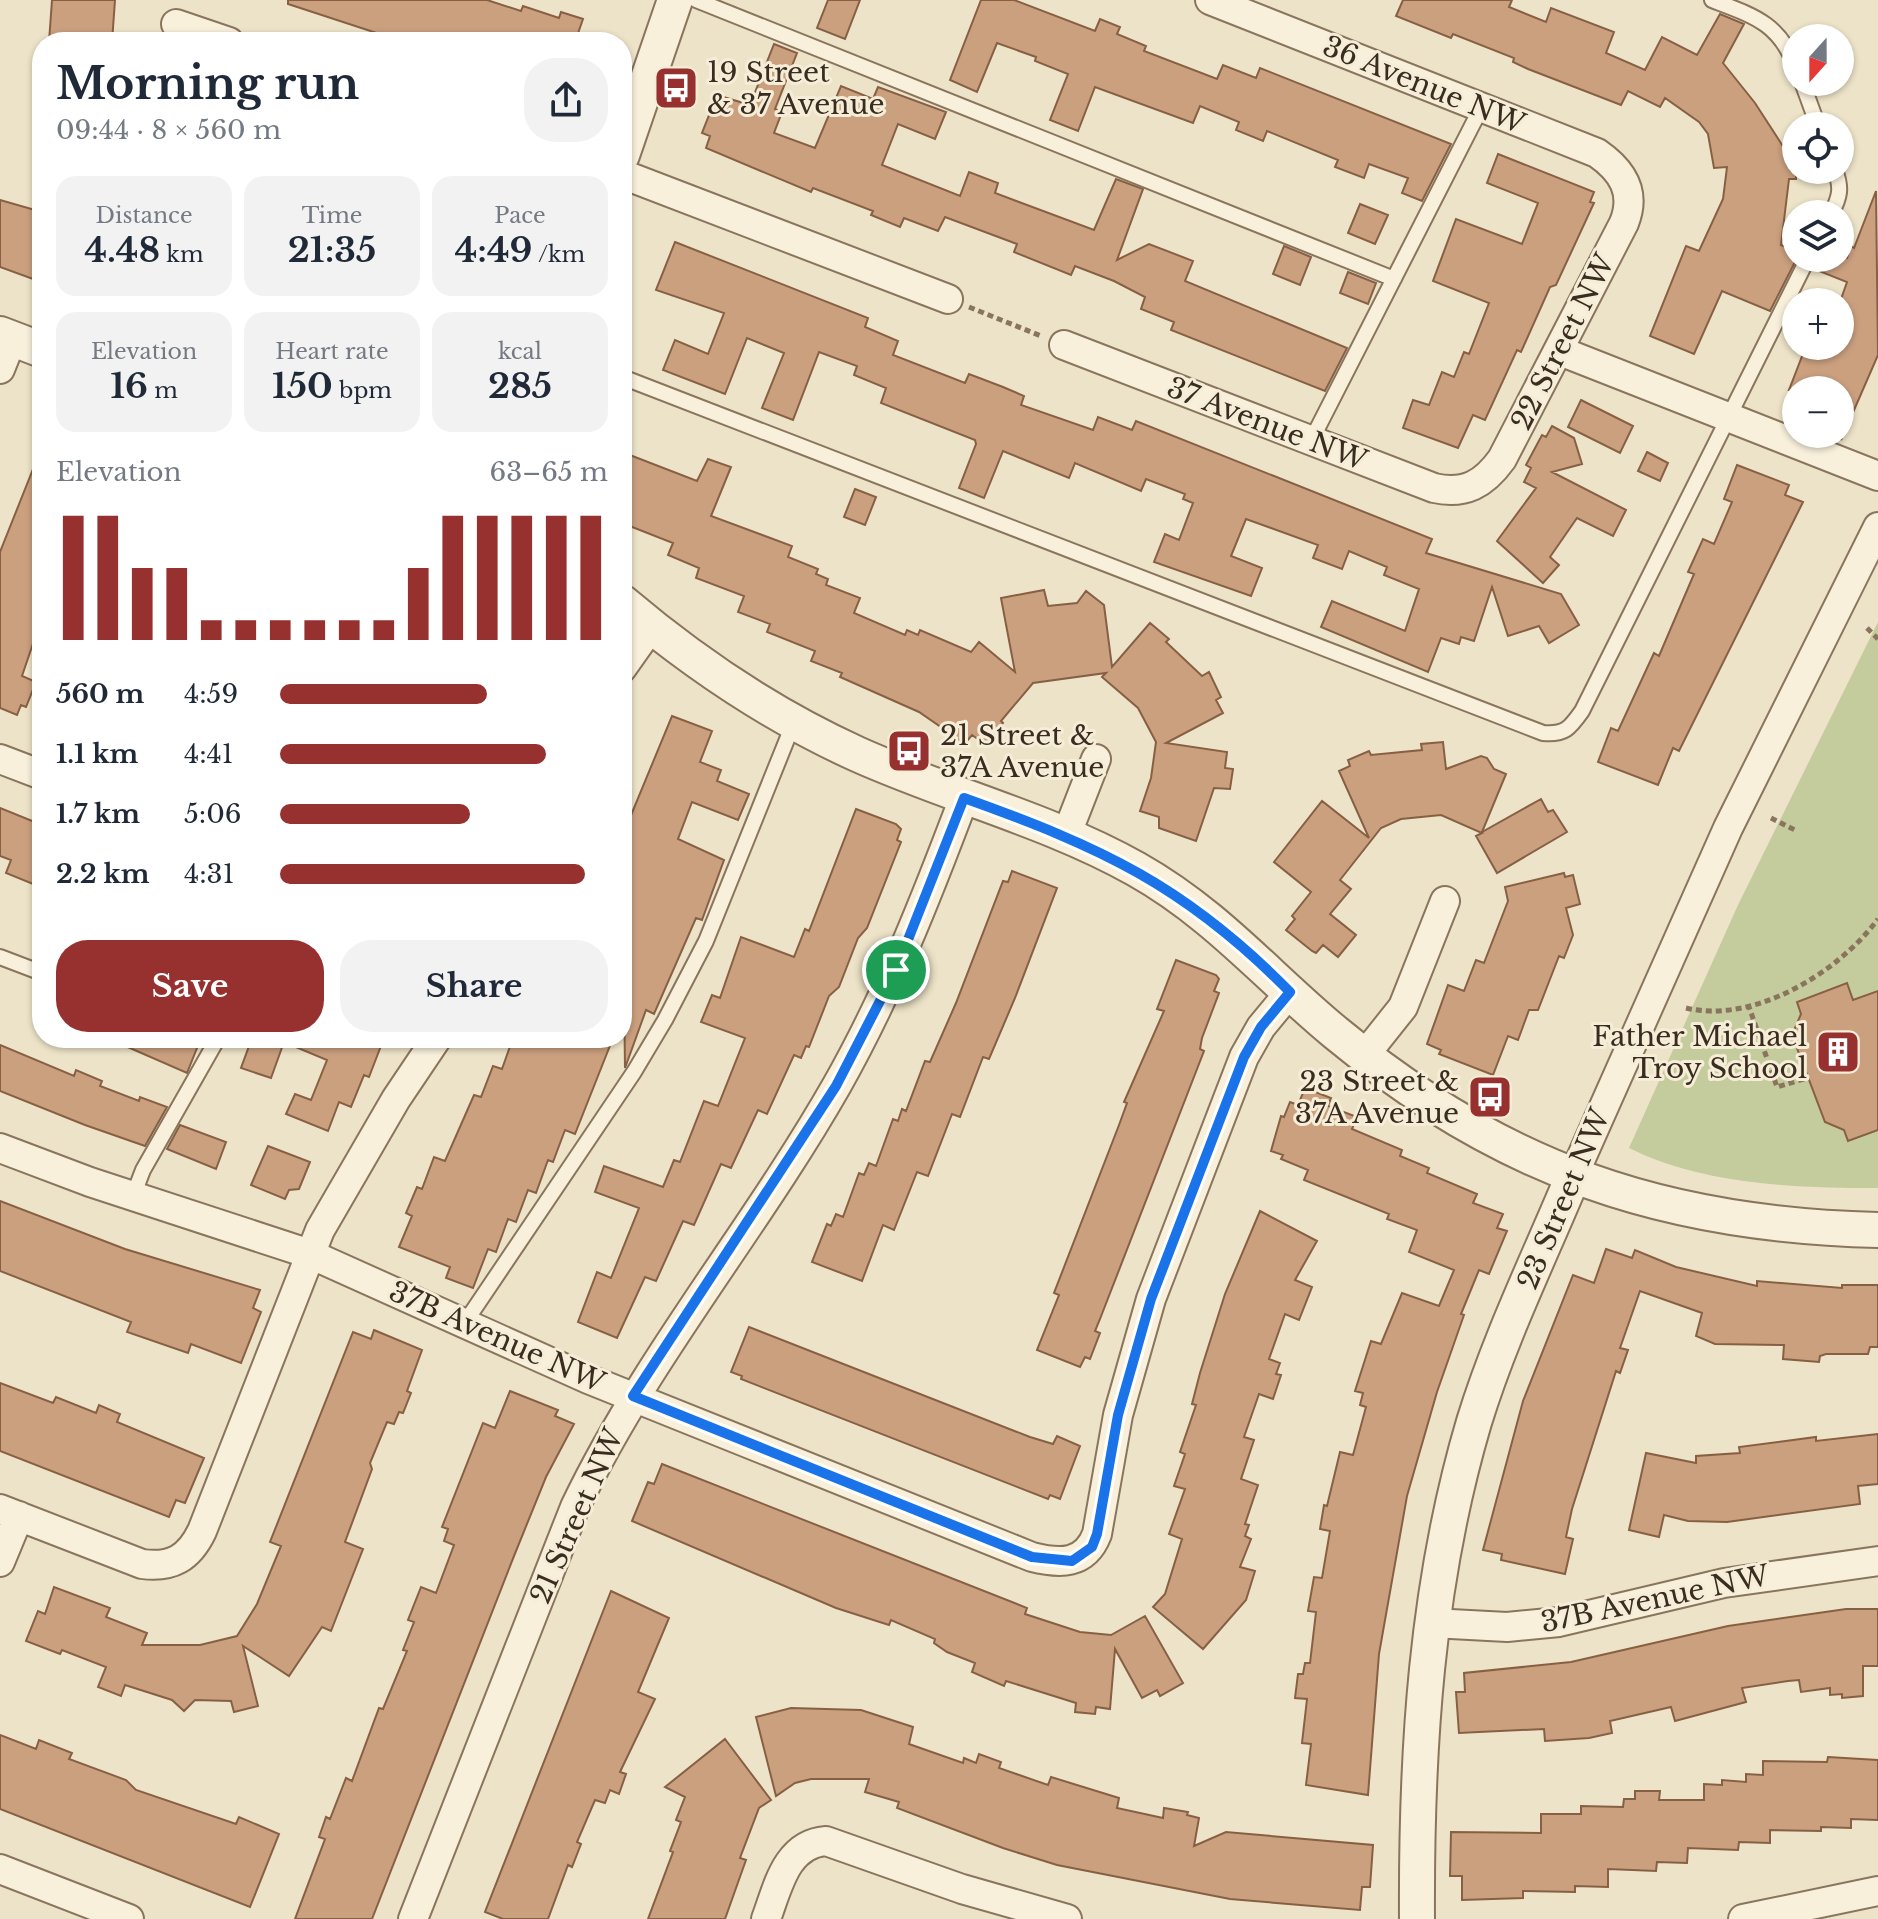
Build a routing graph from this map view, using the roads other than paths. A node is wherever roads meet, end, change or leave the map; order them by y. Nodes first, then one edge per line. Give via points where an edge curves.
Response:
1 (675, 0) edge
2 (696, 0) edge
3 (1210, 0) edge
4 (1712, 0) edge
5 (176, 24) dead end
6 (200, 32) edge
7 (1782, 41) edge
8 (1481, 108) junction
9 (632, 126) edge
10 (632, 178) edge
11 (1627, 184) joint
12 (1801, 272) edge
13 (1394, 279) junction
14 (948, 299) road end
15 (1064, 345) road end
16 (1560, 351) junction
17 (632, 381) edge
18 (1728, 416) junction
19 (1311, 441) junction
20 (1878, 476) edge
21 (1472, 488) joint
22 (1878, 527) edge
23 (632, 611) edge
24 (651, 627) junction
25 (632, 654) edge
26 (794, 722) junction
27 (0, 759) edge
28 (1096, 759) dead end
29 (32, 771) edge
30 (964, 798) junction
31 (1066, 836) junction
32 (1445, 901) dead end
33 (0, 957) edge
34 (32, 969) edge
35 (1290, 992) junction
36 (209, 1048) edge
37 (431, 1048) edge
38 (1364, 1056) junction
39 (0, 1148) edge
40 (1574, 1174) junction
41 (133, 1196) junction
42 (1878, 1230) edge
43 (310, 1254) junction
44 (464, 1324) junction
45 (633, 1396) junction
46 (9, 1512) edge
47 (1878, 1561) edge
48 (0, 1562) edge
49 (1432, 1623) junction
50 (0, 1869) edge
51 (1878, 1891) edge
52 (129, 1919) edge
53 (413, 1919) edge
54 (766, 1919) edge
55 (1067, 1919) edge
56 (1417, 1919) edge
57 (1743, 1919) edge

1 - 9 street
2 - 13 lane
3 - 8 street, 36 Avenue NW
4 - 7 lane via 1745,13
5 - 6 street
8 - 11 street, 36 Avenue NW via 1597,153
8 - 13 lane
10 - 14 street
11 - 16 street, 22 Street NW via 1629,210
12 - 18 lane
13 - 19 lane
15 - 19 street, 37 Avenue NW
16 - 18 street
16 - 21 street, 22 Street NW via 1502,459
17 - 18 lane via 1499,717 1555,734 1570,729 1582,711
18 - 20 street
19 - 21 street, 37 Avenue NW via 1434,488
22 - 40 street, 23 Street NW via 1728,828
23 - 24 street
24 - 25 street
24 - 26 street via 696,662
26 - 30 street
26 - 44 lane via 706,941 665,1020
27 - 29 street
28 - 31 street
30 - 31 street
30 - 45 street, 21 Street NW via 896,970 836,1086
31 - 35 street via 1136,869 1196,907
32 - 38 street via 1403,1007
33 - 34 lane
35 - 38 street
35 - 45 street, 37B Avenue NW via 1244,1057 1156,1285 1126,1378 1097,1534 1081,1557 1052,1562 1032,1557
36 - 41 lane
37 - 43 street via 362,1156
38 - 40 street via 1493,1141
39 - 41 street, 37B Avenue NW
40 - 42 street via 1706,1215
40 - 49 street, 23 Street NW via 1475,1419
41 - 43 street, 37B Avenue NW
43 - 44 street, 37B Avenue NW
43 - 46 street via 202,1531 178,1562 142,1564
44 - 45 street, 37B Avenue NW
45 - 53 street, 21 Street NW via 575,1507
46 - 48 street
47 - 49 street, 37B Avenue NW via 1724,1583 1559,1622 1507,1627
49 - 56 street, 23 Street NW via 1421,1711
50 - 52 street
51 - 57 street
54 - 55 street via 791,1860 805,1845 826,1841

